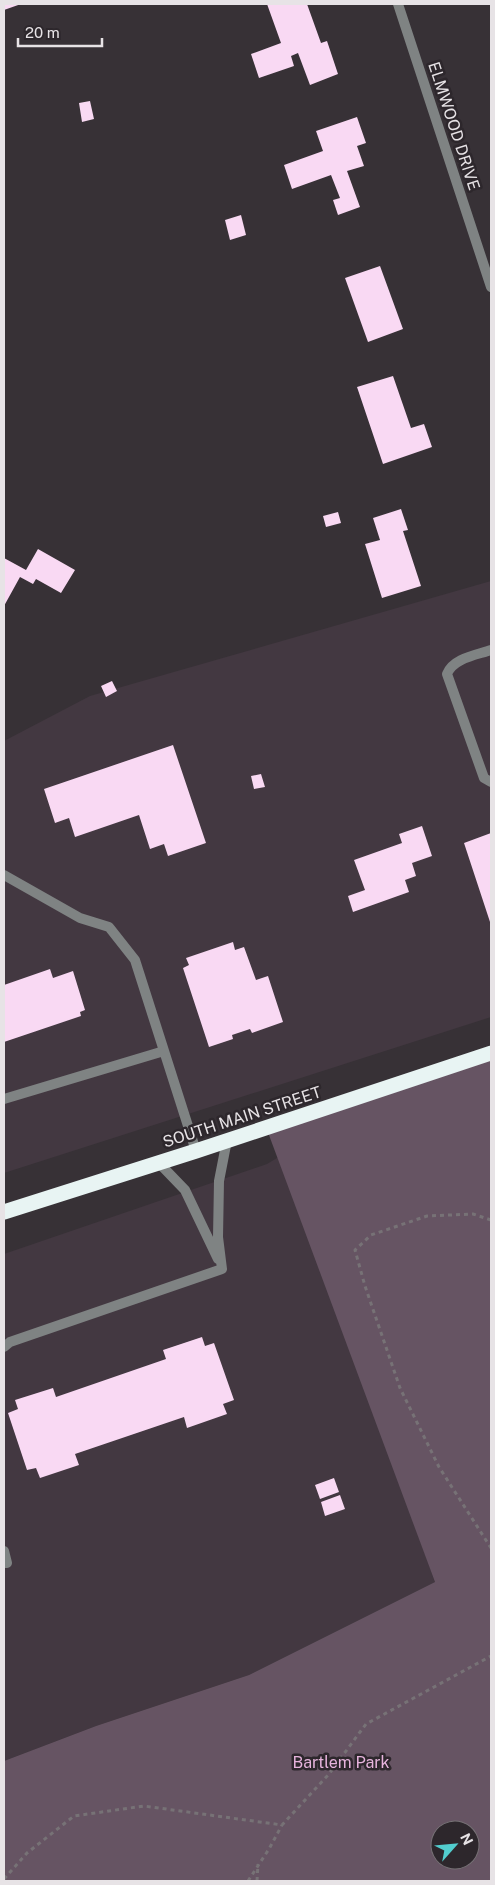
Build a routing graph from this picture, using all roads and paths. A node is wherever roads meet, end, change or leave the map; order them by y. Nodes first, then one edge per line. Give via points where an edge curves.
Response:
1 (398, 4) edge
2 (491, 287) edge
3 (491, 650) edge
4 (491, 782) edge
5 (4, 875) edge
6 (164, 1051) junction
7 (491, 1053) edge
8 (4, 1099) edge
9 (227, 1140) junction
10 (196, 1152) junction
11 (159, 1163) junction
12 (4, 1212) edge
13 (491, 1220) edge
14 (222, 1269) junction
15 (4, 1347) edge
16 (491, 1548) edge
17 (4, 1551) edge
18 (4, 1563) edge
19 (491, 1656) edge
20 (282, 1825) junction
21 (258, 1863) junction
22 (4, 1879) edge
23 (248, 1881) edge
24 (257, 1881) edge

1 - 2 street, ELMWOOD DRIVE
3 - 4 street via 454,663 447,674 484,778
5 - 6 street via 80,918 109,927 135,960
6 - 8 street
6 - 10 street
7 - 9 highway, SOUTH MAIN STREET
9 - 10 highway, SOUTH MAIN STREET
9 - 14 street via 219,1181 218,1237
10 - 11 highway, SOUTH MAIN STREET
11 - 12 highway, SOUTH MAIN STREET
11 - 14 street via 185,1190
13 - 16 path via 473,1214 427,1216 371,1235 355,1250 400,1388 439,1467
14 - 15 street via 10,1342
17 - 18 street via 7,1563
19 - 20 path via 366,1724 328,1774
20 - 21 path
20 - 22 path via 144,1806 74,1816 27,1854
21 - 23 path
21 - 24 path

